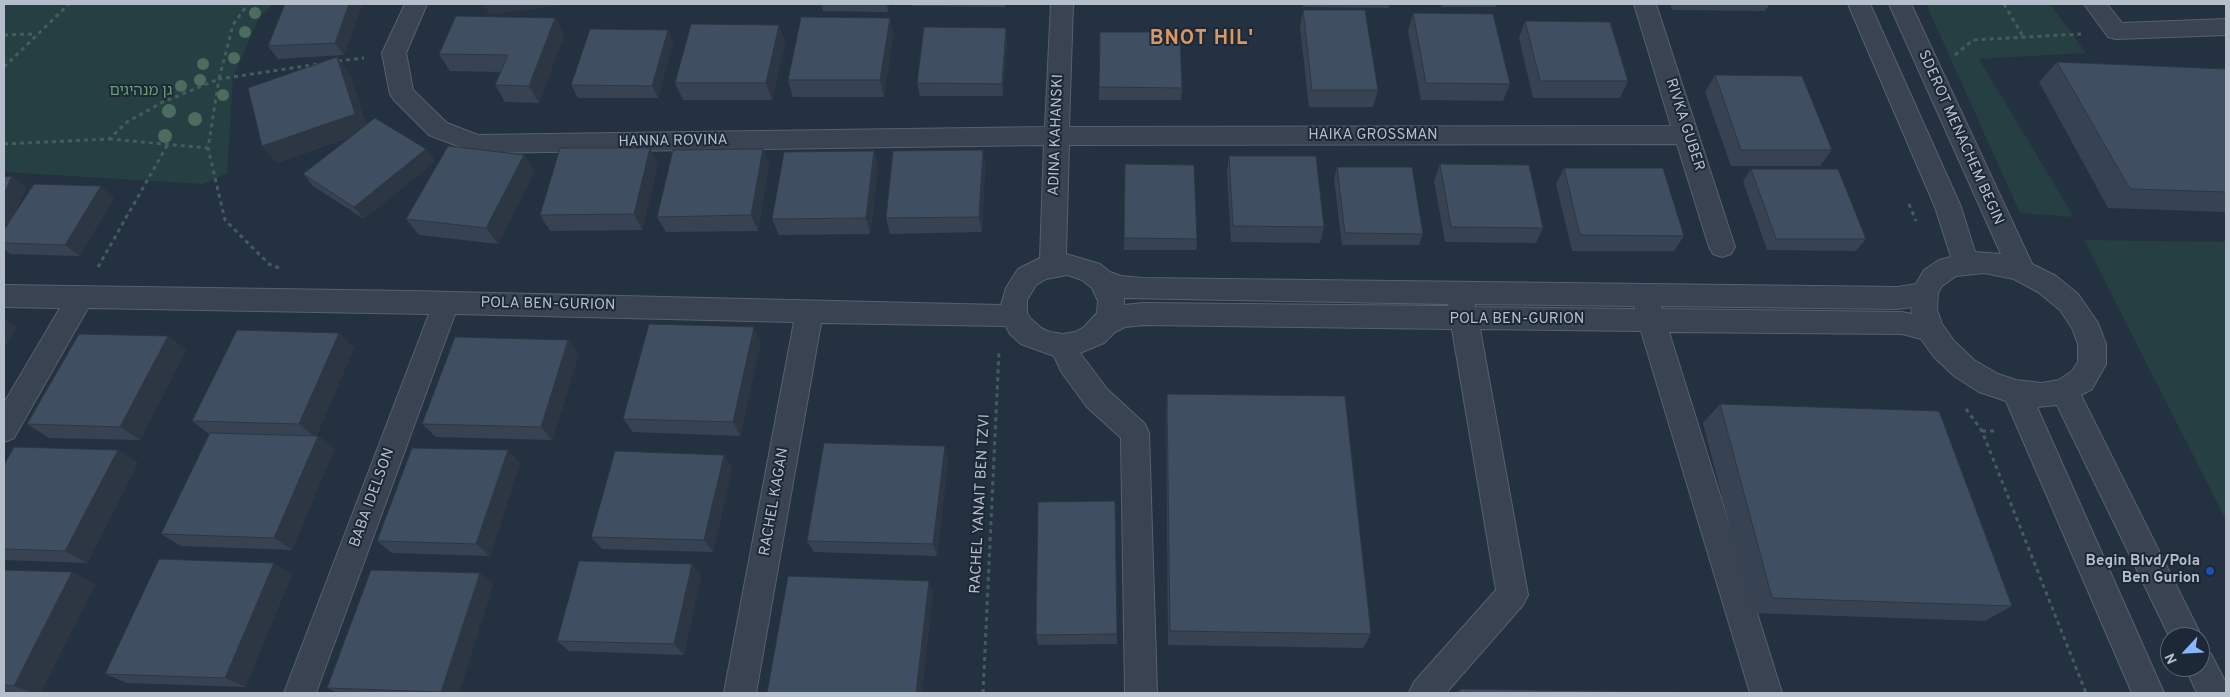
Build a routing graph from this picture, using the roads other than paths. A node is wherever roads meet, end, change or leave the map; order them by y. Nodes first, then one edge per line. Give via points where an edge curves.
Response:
1 (416, 4) edge
2 (1062, 4) edge
3 (1645, 4) edge
4 (1859, 4) edge
5 (1900, 4) edge
6 (2095, 4) edge
7 (2226, 27) edge
8 (1688, 135) junction
9 (1058, 136) junction
10 (1722, 247) dead end
11 (1966, 263) junction
12 (1054, 265) junction
13 (2022, 271) junction
14 (1101, 280) junction
15 (1925, 293) junction
16 (1703, 295) junction
17 (4, 296) edge
18 (81, 296) junction
19 (446, 303) junction
20 (1462, 306) junction
21 (1648, 308) junction
22 (810, 311) junction
23 (1008, 314) junction
24 (1710, 321) junction
25 (1105, 324) junction
26 (1930, 329) junction
27 (1063, 346) junction
28 (2065, 391) junction
29 (2016, 392) junction
30 (4, 429) edge
31 (2181, 627) edge
32 (2206, 677) edge
33 (300, 693) edge
34 (740, 693) edge
35 (1141, 693) edge
36 (1425, 693) edge
37 (1766, 693) edge
38 (2148, 693) edge
39 (2214, 693) edge

1 - 9 street, HANNA ROVINA via 394,53 402,94 438,129 476,144
2 - 9 street, ADINA KAHANSKI
3 - 8 street, RIVKA GUBER
4 - 11 street via 1948,207
5 - 13 street, SDEROT MENACHEM BEGIN
6 - 7 street via 2116,31
8 - 9 street, HAIKA GROSSMAN
8 - 10 street, RIVKA GUBER
9 - 12 street, ADINA KAHANSKI
11 - 13 street via 1993,264
11 - 15 street via 1948,268 1933,278
12 - 14 street via 1080,267
12 - 23 street via 1027,277
13 - 28 street via 2047,284 2068,302 2084,323 2092,344 2092,364 2082,380
14 - 20 street, POLA BEN-GURION via 1121,287 1142,289
14 - 25 street via 1111,301
15 - 16 street, POLA BEN-GURION via 1898,298
15 - 26 street via 1924,310
16 - 21 street, POLA BEN-GURION
16 - 24 street
17 - 18 street, POLA BEN-GURION
18 - 19 street, POLA BEN-GURION
18 - 30 street
19 - 22 street, POLA BEN-GURION
19 - 33 street, BABA IDELSON
20 - 21 street, POLA BEN-GURION
20 - 25 street, POLA BEN-GURION via 1143,314 1122,316
20 - 36 street via 1512,595
21 - 24 street, POLA BEN-GURION
21 - 37 street
22 - 23 street, POLA BEN-GURION
22 - 34 street, RACHEL KAGAN
23 - 27 street via 1032,336
24 - 26 street, POLA BEN-GURION via 1902,323
25 - 27 street via 1094,335
26 - 29 street via 1944,349 1964,368 1989,383
27 - 35 street via 1072,365 1098,398 1135,433
28 - 29 street via 2042,395
28 - 31 street
29 - 38 street
32 - 39 street

